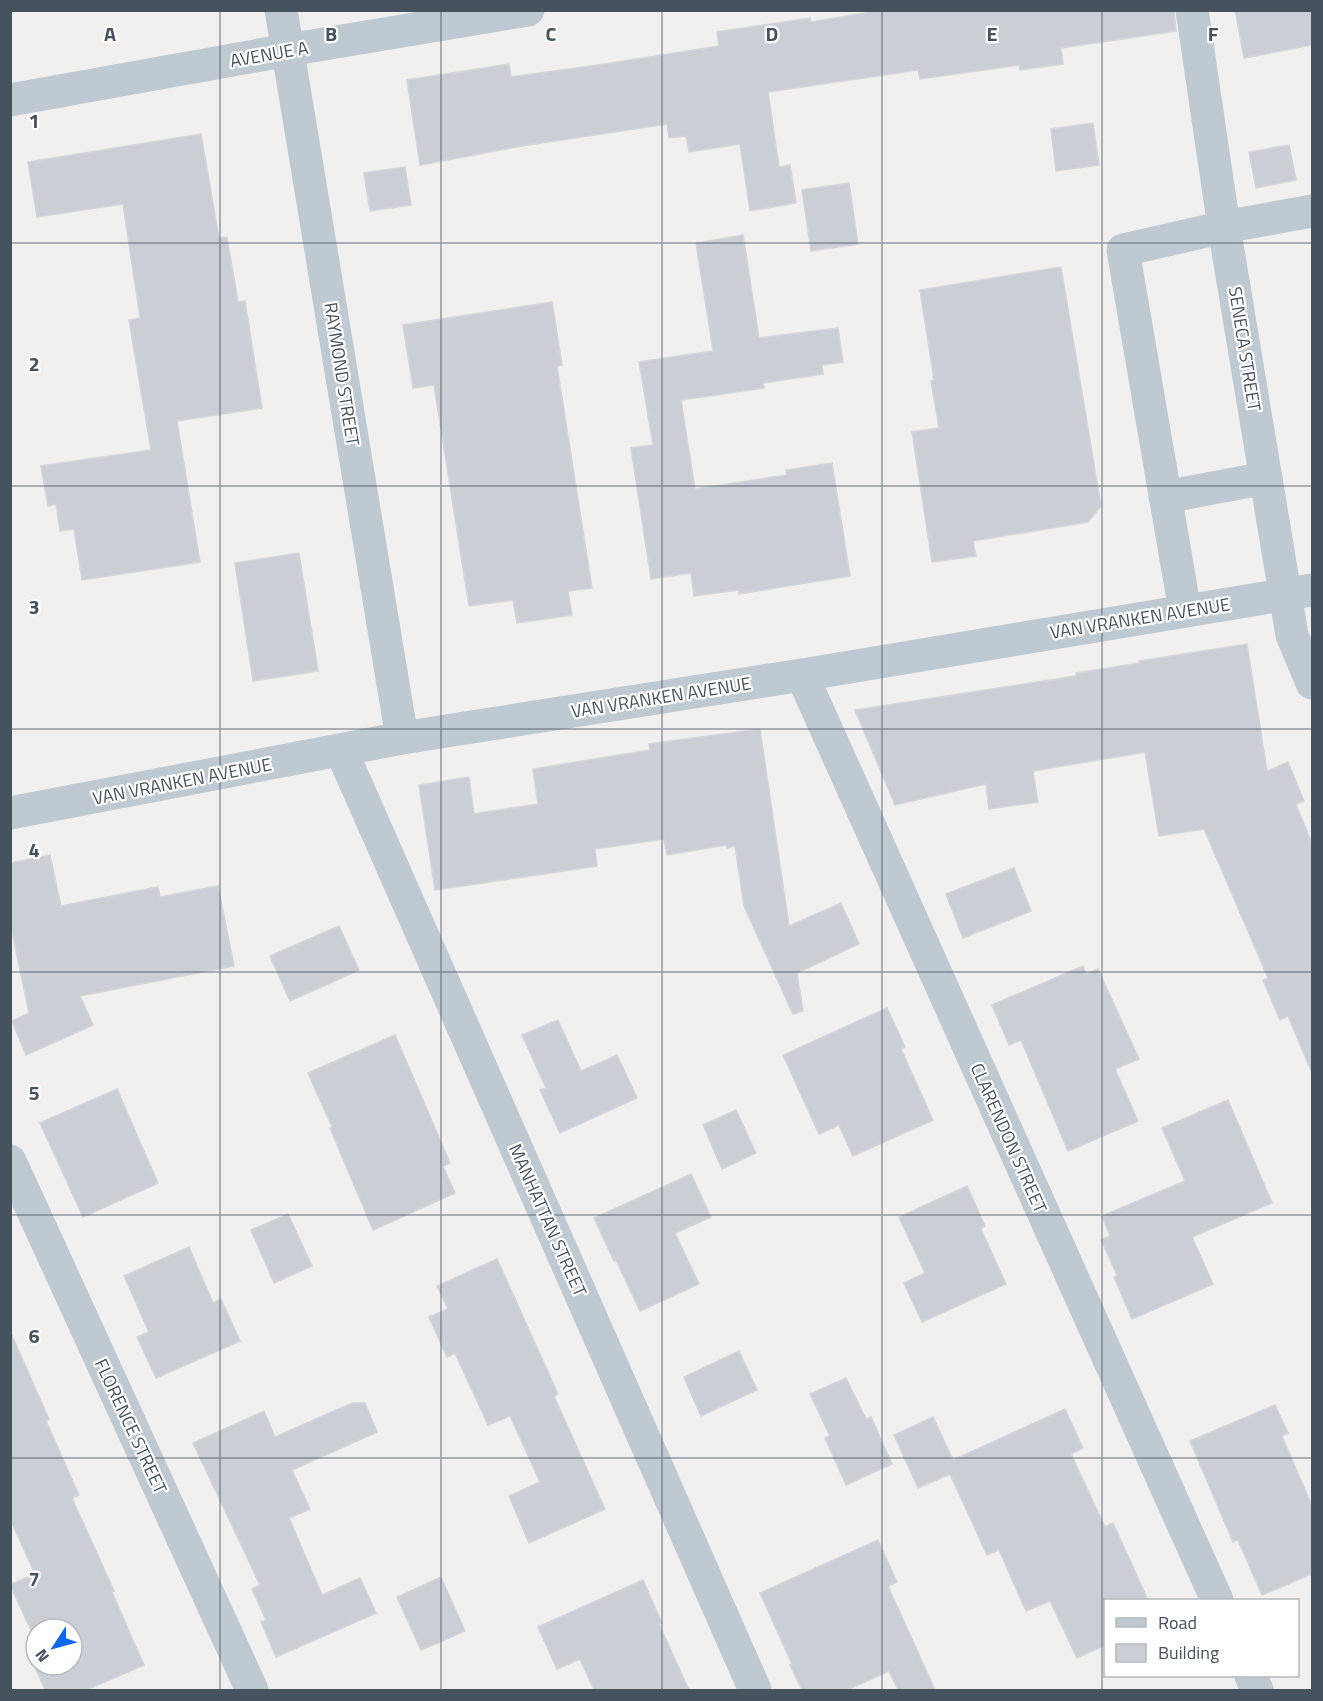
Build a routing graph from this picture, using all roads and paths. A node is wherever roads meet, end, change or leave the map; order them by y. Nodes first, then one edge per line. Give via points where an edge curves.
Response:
1 (281, 10) edge
2 (528, 10) edge
3 (1192, 10) edge
4 (288, 50) junction
5 (10, 100) edge
6 (1312, 211) edge
7 (1224, 226) junction
8 (1266, 478) junction
9 (1165, 497) junction
10 (1299, 592) edge
11 (1185, 611) junction
12 (802, 675) junction
13 (1312, 683) edge
14 (402, 738) junction
15 (341, 750) junction
16 (10, 813) edge
17 (10, 1161) edge
18 (1217, 1599) edge
19 (252, 1690) edge
20 (755, 1690) edge

1 - 4 street, RAYMOND STREET
2 - 4 street, AVENUE A
3 - 7 street, SENECA STREET
4 - 5 street, AVENUE A
4 - 14 street, RAYMOND STREET
6 - 7 street
7 - 8 street, SENECA STREET
7 - 9 street via 1123,250
8 - 9 street
8 - 10 street, SENECA STREET
9 - 11 street
10 - 11 street, VAN VRANKEN AVENUE
10 - 13 street, SENECA STREET via 1292,635
11 - 12 street, VAN VRANKEN AVENUE
12 - 14 street, VAN VRANKEN AVENUE
12 - 18 street, CLARENDON STREET
14 - 15 street, VAN VRANKEN AVENUE
15 - 16 street, VAN VRANKEN AVENUE
15 - 20 street, MANHATTAN STREET
17 - 19 street, FLORENCE STREET

